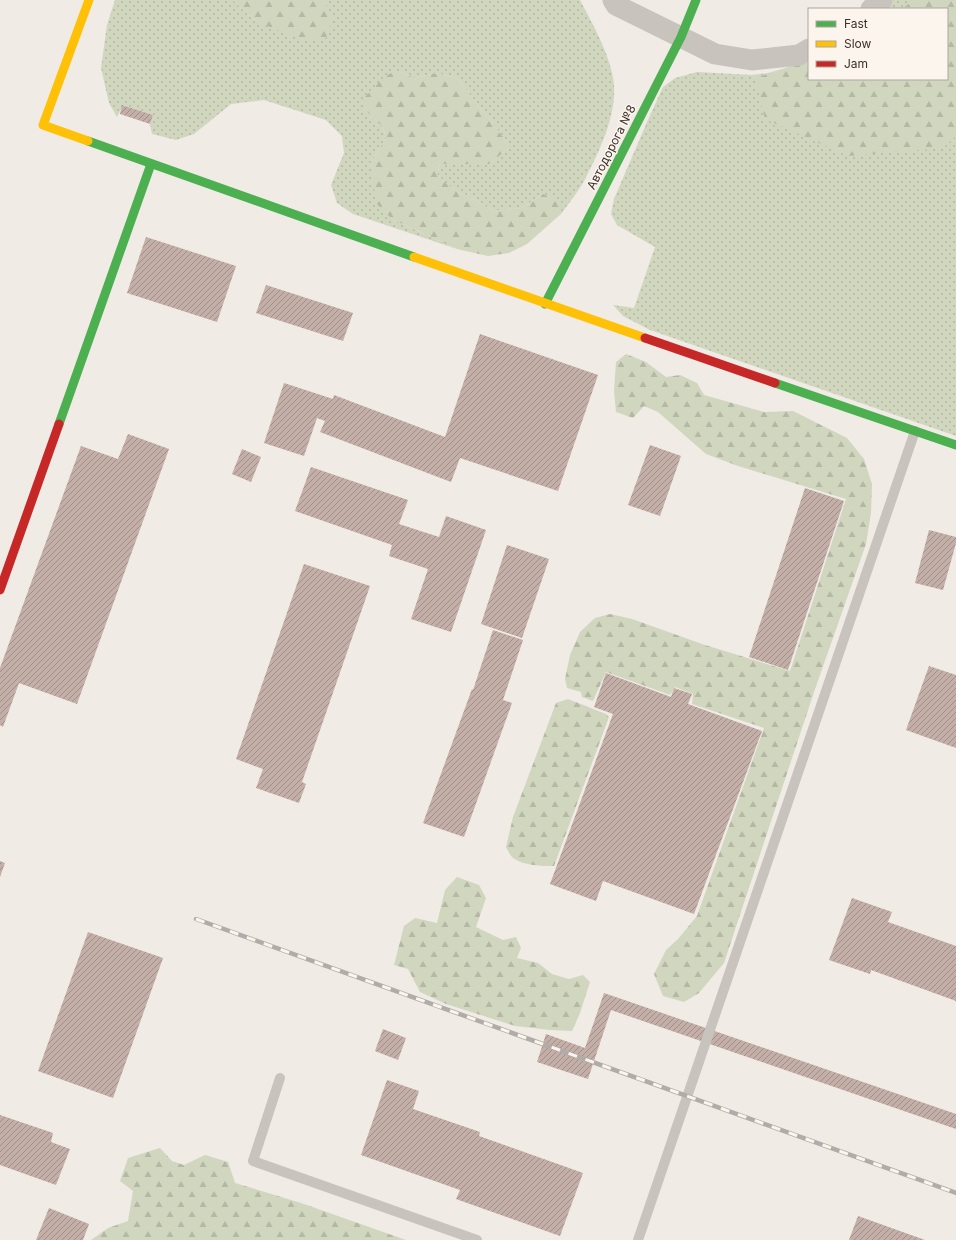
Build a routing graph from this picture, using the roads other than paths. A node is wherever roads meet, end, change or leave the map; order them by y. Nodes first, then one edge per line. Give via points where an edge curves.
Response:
1 (89, 0) edge
2 (613, 0) edge
3 (696, 0) edge
4 (882, 0) edge
5 (873, 8) edge
6 (681, 38) junction
7 (808, 50) edge
8 (151, 164) junction
9 (545, 304) junction
10 (915, 431) junction
11 (956, 445) edge
12 (0, 590) edge
13 (280, 1078) dead end
14 (477, 1240) edge
15 (638, 1240) edge

1 - 8 street via 43,125
2 - 6 street via 616,5
3 - 6 street, Автодорога №8
4 - 5 street
6 - 7 street via 715,54 752,60 799,54
6 - 9 street, Автодорога №8
8 - 9 street
8 - 12 street
9 - 10 street
10 - 11 street
10 - 15 lane
13 - 14 lane via 253,1161

